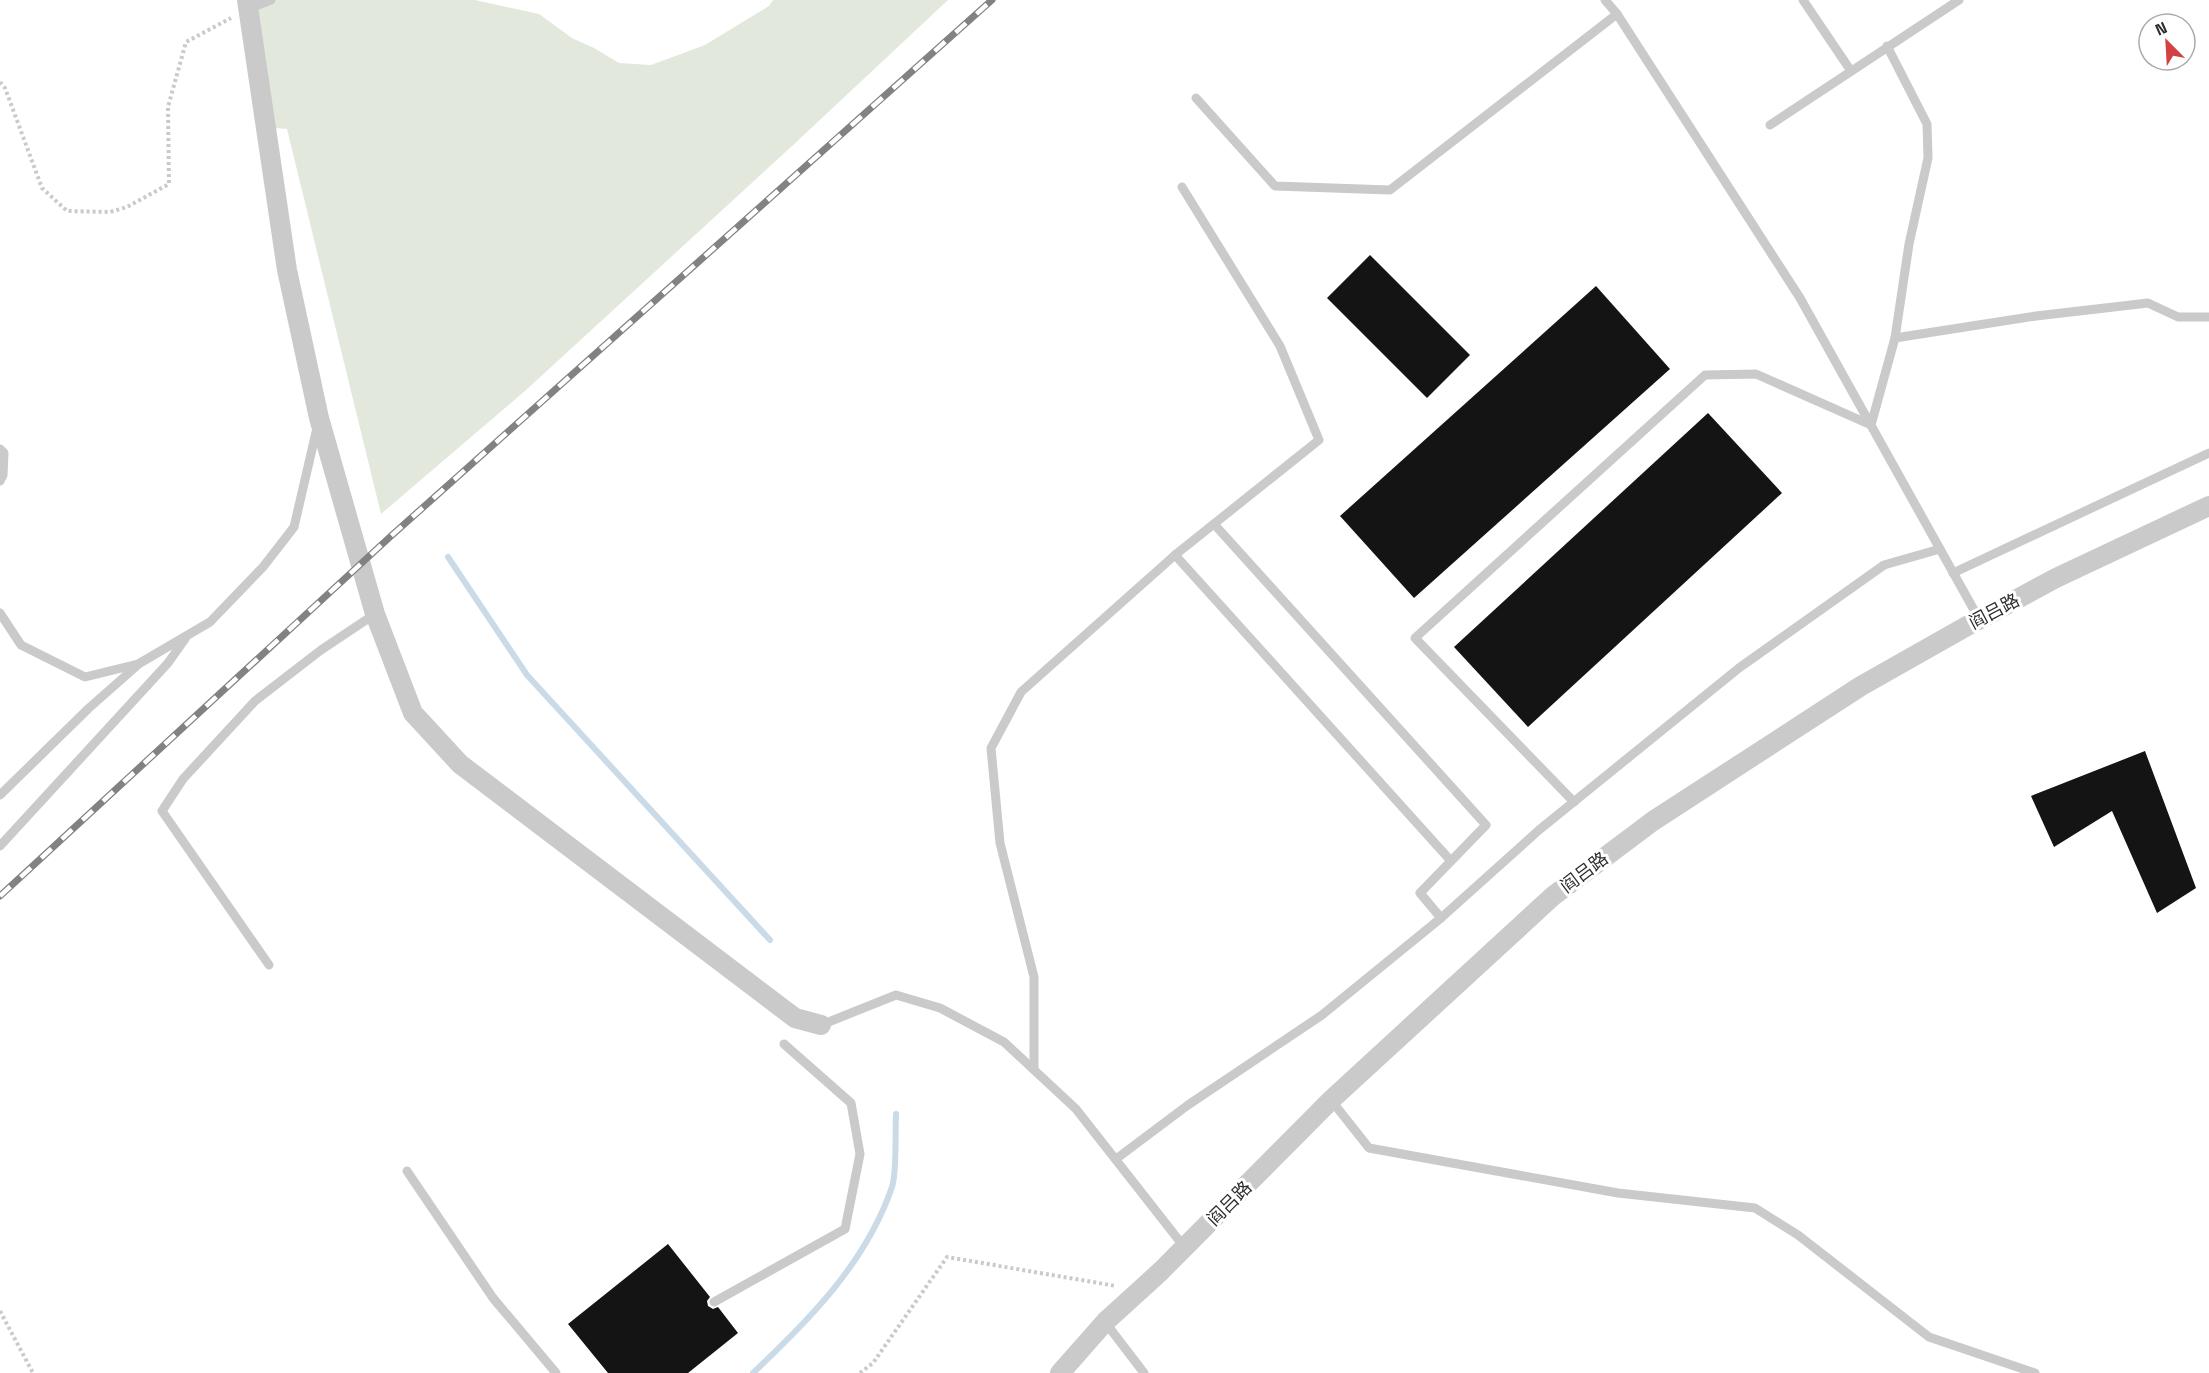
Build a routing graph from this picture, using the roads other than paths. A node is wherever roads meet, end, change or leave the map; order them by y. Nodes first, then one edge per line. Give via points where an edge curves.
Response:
1 (271, 0) edge
2 (1605, 0) edge
3 (1803, 0) edge
4 (1959, 0) edge
5 (247, 4) edge
6 (1617, 14) junction
7 (1887, 45) junction
8 (1851, 71) junction
9 (1196, 98) dead end
10 (1770, 125) dead end
11 (1182, 187) dead end
12 (2209, 317) edge
13 (1895, 338) junction
14 (319, 418) junction
15 (1870, 425) junction
16 (0, 449) edge
17 (2209, 453) edge
18 (0, 481) edge
19 (2209, 506) edge
20 (1214, 524) junction
21 (1940, 549) junction
22 (1175, 555) junction
23 (1953, 573) junction
24 (0, 613) edge
25 (375, 614) junction
26 (1979, 619) junction
27 (188, 635) junction
28 (140, 663) junction
29 (0, 795) edge
30 (1574, 802) junction
31 (0, 846) edge
32 (1451, 861) junction
33 (1441, 918) junction
34 (268, 965) dead end
35 (821, 1025) joint
36 (784, 1044) dead end
37 (1034, 1070) junction
38 (1331, 1100) junction
39 (1116, 1159) junction
40 (407, 1171) dead end
41 (1185, 1248) junction
42 (714, 1302) dead end
43 (1105, 1322) junction
44 (556, 1373) edge
45 (1060, 1373) edge
46 (1144, 1373) edge
47 (2036, 1373) edge

1 - 5 lane
2 - 6 lane
3 - 8 lane
4 - 7 lane
5 - 14 street via 287,270
6 - 9 lane via 1390,190 1275,186
6 - 15 lane via 1800,298
7 - 8 lane
7 - 13 lane via 1927,124 1928,135 1928,158
8 - 10 lane
11 - 20 lane via 1280,346 1319,440
12 - 13 lane via 2178,317 2148,303
13 - 15 lane
14 - 25 street
14 - 27 lane via 294,527 263,567 210,622
15 - 21 lane
15 - 30 lane via 1756,374 1705,375 1414,638
16 - 18 lane via 4,453
17 - 23 lane
19 - 26 street, 阎吕路
20 - 22 lane
20 - 32 lane via 1486,825
21 - 23 lane
21 - 30 lane via 1884,565 1739,668
22 - 32 lane
22 - 37 lane via 1021,692 991,748 1000,843 1035,977
23 - 26 lane
24 - 28 lane via 21,645 85,677
25 - 34 lane via 255,701 183,779 162,811
25 - 35 street via 413,713 460,764 795,1018
26 - 38 street, 阎吕路 via 1861,686 1653,821 1553,896
27 - 28 lane
27 - 31 lane via 168,663
28 - 29 lane
30 - 33 lane
32 - 33 lane via 1420,893
33 - 39 lane via 1322,1015
35 - 37 lane via 896,995 940,1008 1004,1042
36 - 42 lane via 851,1103 860,1154 845,1229
37 - 39 lane via 1076,1109
38 - 41 street, 阎吕路
38 - 47 lane via 1369,1148 1618,1193 1755,1208 1798,1235 1929,1337
39 - 41 lane
40 - 44 lane via 494,1298
41 - 43 street, 阎吕路
43 - 45 street, 阎吕路
43 - 46 lane

